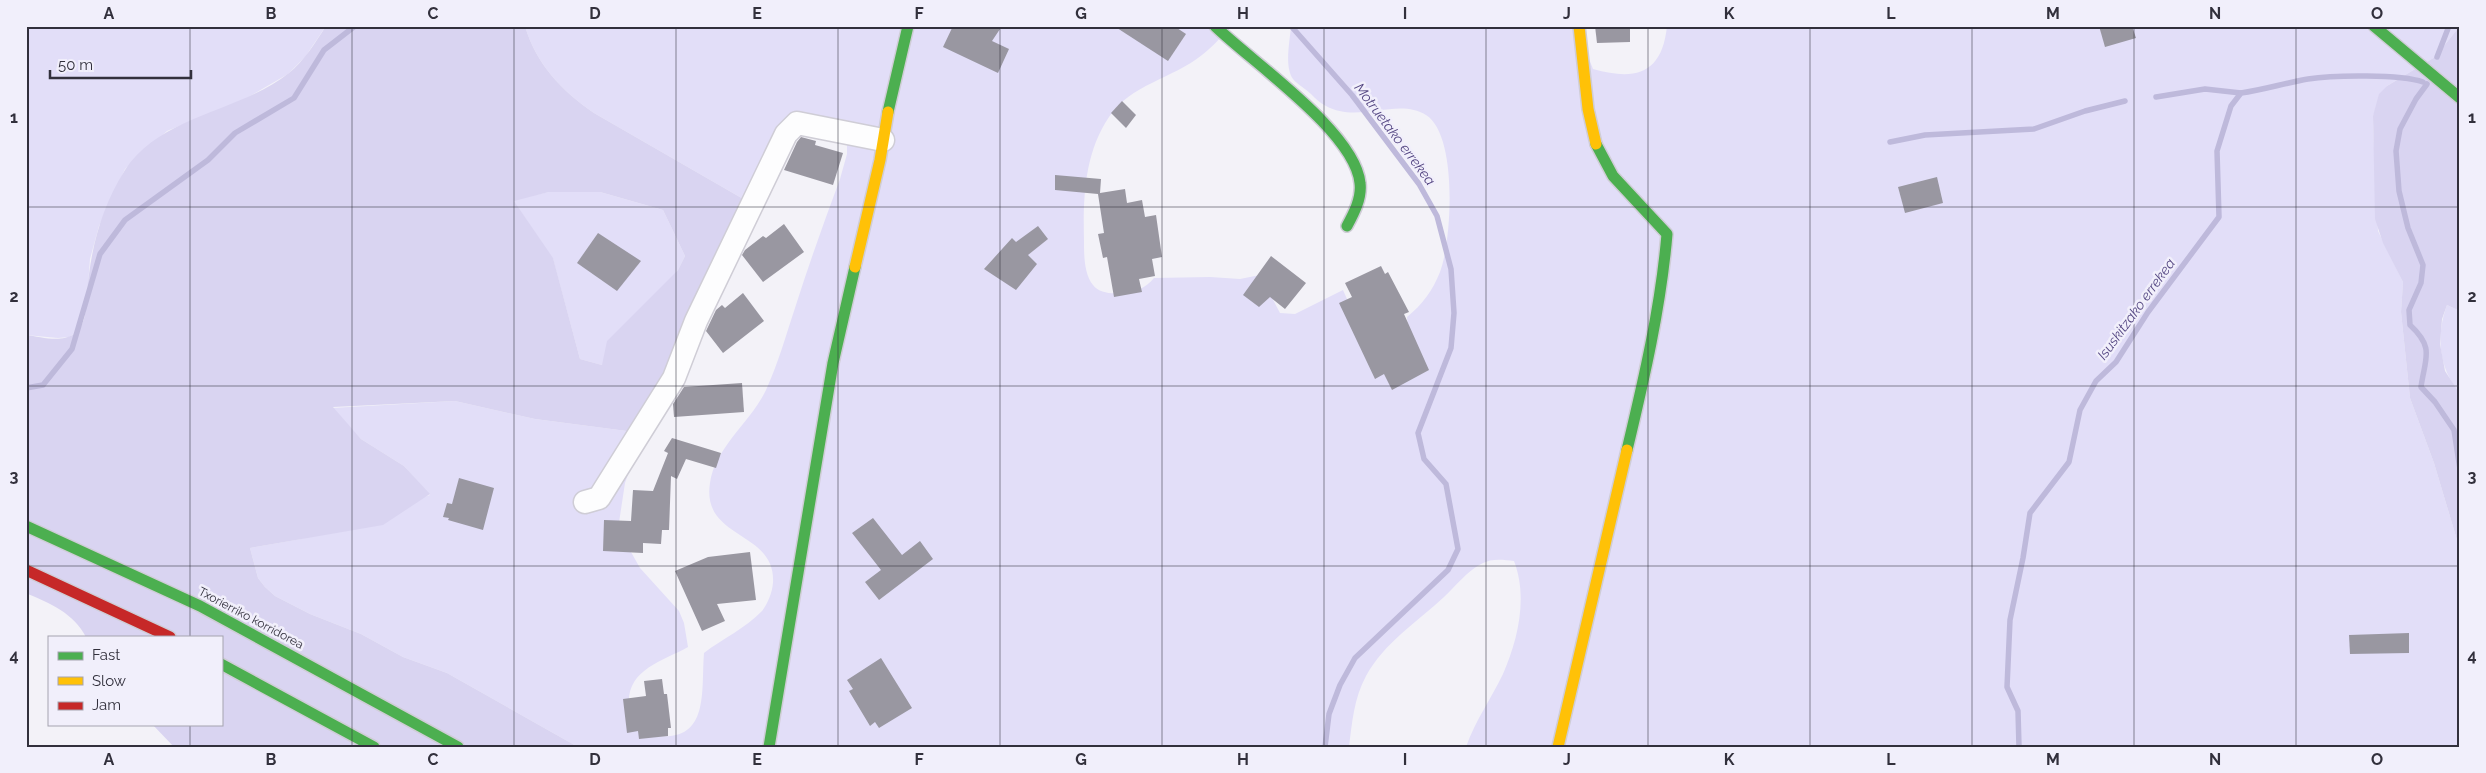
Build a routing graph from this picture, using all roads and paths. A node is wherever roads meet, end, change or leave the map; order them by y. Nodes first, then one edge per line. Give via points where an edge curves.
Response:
1 (908, 26) edge
2 (1215, 26) edge
3 (1579, 26) edge
4 (2374, 26) edge
5 (2460, 98) edge
6 (883, 140) junction
7 (1347, 226) dead end
8 (585, 502) dead end
9 (26, 526) edge
10 (26, 570) edge
11 (168, 636) edge
12 (222, 665) edge
13 (374, 747) edge
14 (458, 747) edge
15 (769, 747) edge
16 (1558, 747) edge

1 - 6 main road
2 - 7 main road via 1301,99 1348,152 1360,180 1358,206
3 - 16 main road via 1590,112 1600,155 1666,234 1665,260 1642,386
4 - 5 main road
6 - 8 street via 797,123 786,134 696,321 674,378 599,498
6 - 15 main road via 833,363
9 - 14 main road, Txorierriko korridorea via 200,606
10 - 11 main road
12 - 13 main road

